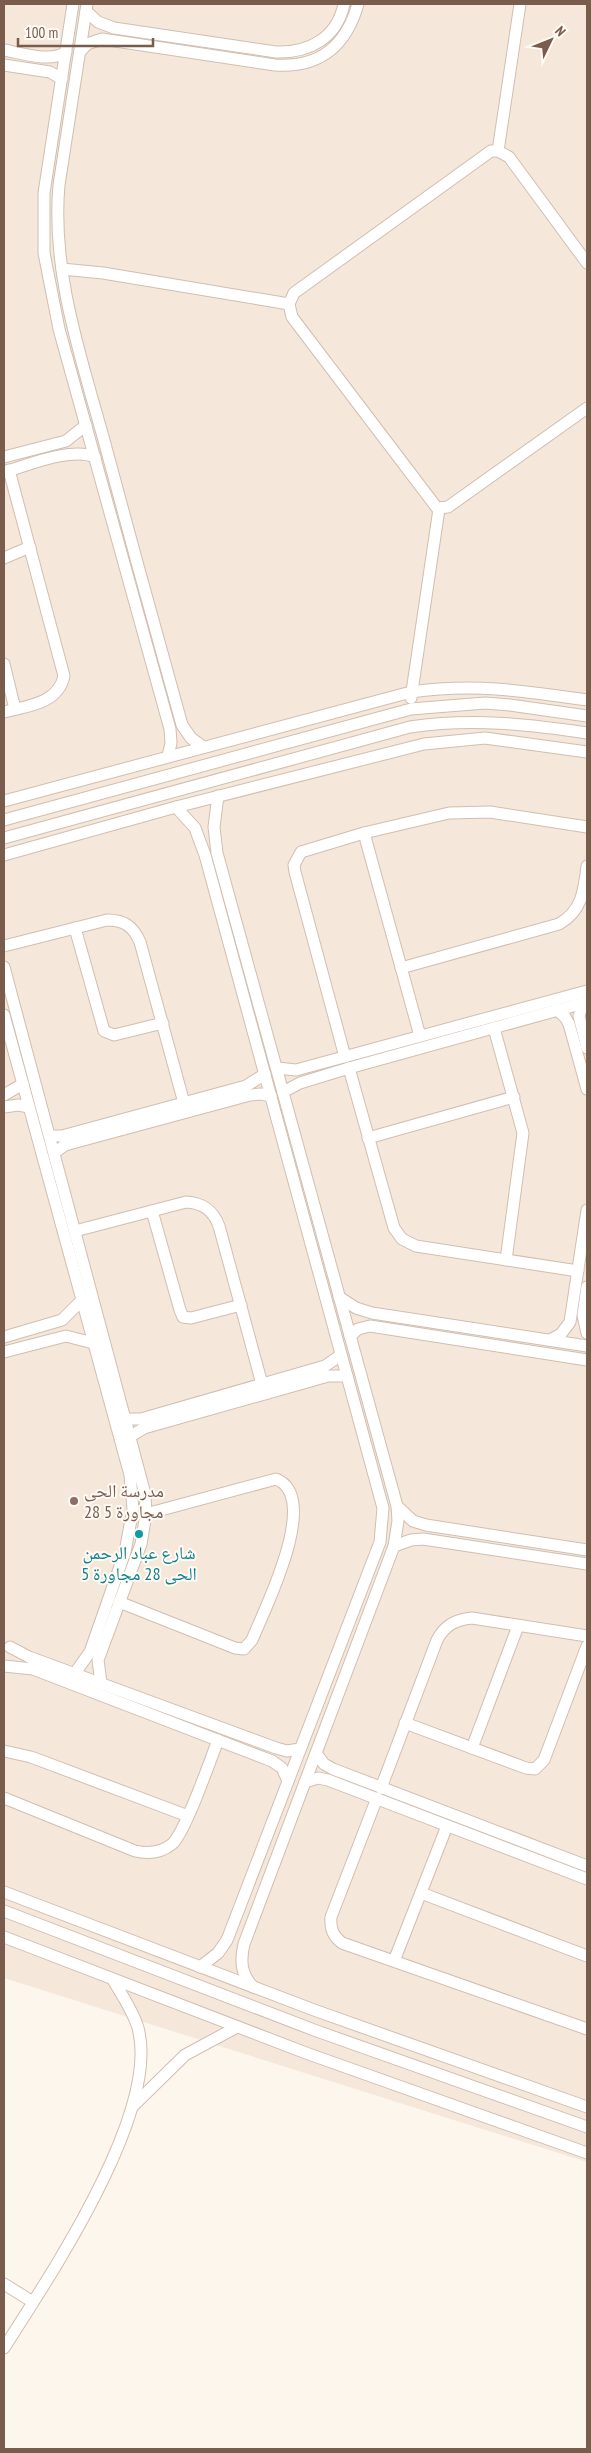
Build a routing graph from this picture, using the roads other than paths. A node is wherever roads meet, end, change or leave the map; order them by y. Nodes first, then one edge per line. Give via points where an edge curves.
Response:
1 (73, 4) edge
2 (344, 4) edge
3 (358, 4) edge
4 (520, 4) edge
5 (87, 8) edge
6 (133, 30) junction
7 (132, 43) junction
8 (4, 50) edge
9 (66, 52) junction
10 (80, 52) junction
11 (4, 65) edge
12 (62, 79) junction
13 (498, 151) junction
14 (587, 263) edge
15 (62, 269) junction
16 (289, 304) junction
17 (587, 408) edge
18 (86, 425) junction
19 (4, 457) edge
20 (95, 457) junction
21 (6, 471) edge
22 (440, 509) junction
23 (30, 547) junction
24 (4, 558) edge
25 (4, 664) edge
26 (412, 692) junction
27 (587, 700) edge
28 (411, 709) junction
29 (10, 711) edge
30 (587, 716) edge
31 (410, 728) junction
32 (587, 733) edge
33 (203, 747) junction
34 (187, 751) junction
35 (587, 752) edge
36 (168, 756) junction
37 (192, 768) junction
38 (218, 796) junction
39 (4, 801) edge
40 (176, 807) junction
41 (4, 820) edge
42 (587, 827) edge
43 (364, 833) junction
44 (4, 838) edge
45 (4, 854) edge
46 (587, 866) edge
47 (75, 928) junction
48 (4, 946) edge
49 (4, 967) edge
50 (401, 968) junction
51 (587, 991) edge
52 (585, 1003) edge
53 (557, 1010) junction
54 (4, 1015) edge
55 (163, 1023) junction
56 (494, 1028) junction
57 (420, 1036) junction
58 (587, 1048) edge
59 (347, 1062) junction
60 (277, 1068) junction
61 (303, 1068) junction
62 (265, 1074) junction
63 (307, 1080) junction
64 (23, 1084) junction
65 (587, 1089) edge
66 (283, 1092) junction
67 (4, 1094) edge
68 (271, 1096) junction
69 (514, 1097) junction
70 (184, 1103) junction
71 (4, 1107) edge
72 (29, 1107) junction
73 (50, 1136) junction
74 (368, 1138) junction
75 (54, 1153) junction
76 (304, 1168) junction
77 (292, 1172) junction
78 (587, 1210) edge
79 (152, 1211) junction
80 (76, 1231) junction
81 (506, 1260) junction
82 (578, 1271) junction
83 (587, 1287) edge
84 (339, 1297) junction
85 (82, 1300) junction
86 (241, 1305) junction
87 (587, 1333) edge
88 (350, 1336) junction
89 (4, 1337) edge
90 (550, 1340) junction
91 (94, 1343) junction
92 (587, 1346) edge
93 (4, 1352) edge
94 (341, 1355) junction
95 (587, 1360) edge
96 (347, 1376) junction
97 (262, 1384) junction
98 (127, 1419) junction
99 (131, 1436) junction
100 (397, 1506) junction
101 (146, 1514) junction
102 (394, 1546) junction
103 (587, 1550) edge
104 (587, 1564) edge
105 (119, 1602) junction
106 (354, 1610) junction
107 (368, 1615) junction
108 (518, 1626) junction
109 (587, 1636) edge
110 (7, 1643) edge
111 (587, 1646) edge
112 (4, 1665) edge
113 (74, 1673) junction
114 (101, 1684) junction
115 (405, 1723) junction
116 (218, 1740) junction
117 (472, 1748) junction
118 (300, 1749) junction
119 (4, 1751) edge
120 (316, 1753) junction
121 (330, 1775) junction
122 (288, 1780) junction
123 (305, 1782) junction
124 (379, 1793) junction
125 (4, 1798) edge
126 (188, 1816) junction
127 (448, 1826) junction
128 (587, 1863) edge
129 (587, 1879) edge
130 (4, 1892) edge
131 (421, 1893) junction
132 (4, 1911) edge
133 (84, 1923) junction
134 (4, 1937) edge
135 (76, 1940) junction
136 (587, 1956) edge
137 (394, 1961) junction
138 (200, 1967) junction
139 (113, 1980) junction
140 (253, 1987) junction
141 (237, 2027) junction
142 (587, 2029) edge
143 (134, 2105) junction
144 (587, 2107) edge
145 (587, 2128) edge
146 (587, 2153) edge
147 (4, 2284) edge
148 (33, 2302) junction
149 (4, 2348) edge

1 - 9 street
2 - 6 street via 335,28 323,40 293,52
3 - 7 street via 345,36 318,59 302,64 275,65
4 - 13 street
5 - 6 street via 91,17 106,26
5 - 10 street
6 - 7 street
7 - 10 street via 102,39 88,44
8 - 9 street via 50,57
9 - 12 street
10 - 15 street via 57,208
11 - 12 street via 50,72
12 - 18 street via 44,193 44,252 59,329
13 - 14 street via 509,157
13 - 16 street via 485,155 294,293
15 - 16 street
15 - 33 street via 73,327 182,725
16 - 22 street via 297,324 433,506
17 - 22 street via 448,507
18 - 19 street via 66,441
18 - 20 street
20 - 21 street via 70,454
20 - 36 street via 170,728 172,743
21 - 23 street
22 - 26 street
23 - 24 street
23 - 29 street via 64,676 62,685 52,698
25 - 29 street
26 - 27 street via 488,687
26 - 28 street
26 - 33 street
28 - 30 street via 485,703
28 - 31 street
28 - 37 street
31 - 32 street via 490,721
31 - 44 street
33 - 34 street
34 - 36 street
34 - 37 street
35 - 38 street via 506,740 454,739
36 - 39 street
37 - 41 street
38 - 40 street
38 - 60 street via 214,827 217,853
40 - 45 street
40 - 62 street via 187,817 200,838
42 - 43 street via 490,812 469,812 428,817
43 - 50 street
43 - 59 street via 307,849 301,852 294,865
46 - 50 street via 580,904 568,919 559,924
47 - 48 street
47 - 55 street via 107,920 118,920 132,927 140,942
47 - 55 street via 104,1031 114,1035
49 - 73 street
50 - 57 street
51 - 57 street
52 - 53 street
52 - 58 street via 579,1016
53 - 56 street
53 - 65 street via 569,1024
54 - 64 street
55 - 70 street
56 - 59 street
56 - 69 street
57 - 59 street
59 - 61 street
59 - 63 street
59 - 74 street
60 - 61 street via 290,1071
60 - 66 street
61 - 63 street
62 - 68 street
62 - 70 street via 246,1086
63 - 66 street
64 - 67 street
64 - 72 street
66 - 76 street
68 - 75 street via 250,1095 65,1145
68 - 77 street
69 - 74 street
69 - 81 street via 523,1128 523,1144
70 - 73 street via 62,1136
71 - 72 street
72 - 85 street
73 - 75 street
74 - 81 street via 394,1228 402,1239 416,1246
75 - 80 street
76 - 77 street
76 - 84 street
77 - 94 street
78 - 82 street
79 - 80 street
79 - 86 street via 186,1202 210,1211 219,1226
79 - 86 street via 183,1317
80 - 98 street
81 - 82 street
82 - 90 street via 570,1322 561,1334
83 - 87 street via 583,1315
84 - 88 street
84 - 90 street via 372,1313
85 - 89 street via 68,1316 56,1323
85 - 91 street
86 - 97 street
88 - 95 street via 358,1329 370,1326
88 - 100 street
90 - 92 street
91 - 93 street via 66,1336
91 - 113 street via 130,1475 133,1510 125,1552 93,1643
94 - 96 street
94 - 97 street via 325,1366
96 - 99 street via 328,1376 144,1428
96 - 106 street via 384,1520 380,1542
97 - 98 street via 140,1419
98 - 99 street
99 - 101 street via 143,1480
100 - 102 street
100 - 103 street via 413,1521 426,1525
101 - 105 street via 141,1544
101 - 105 street via 276,1479 288,1490 294,1528 252,1640 244,1649
102 - 104 street via 424,1539
102 - 107 street
105 - 114 street via 98,1660
106 - 107 street
106 - 118 street
107 - 120 street
108 - 109 street
108 - 115 street via 472,1618 450,1623 437,1640
108 - 117 street
110 - 112 street via 10,1656
110 - 113 street via 29,1657
111 - 117 street via 539,1767 530,1769
112 - 116 street via 33,1669
113 - 114 street
114 - 118 street via 276,1748 287,1751
115 - 117 street
115 - 124 street
116 - 122 street via 277,1764
116 - 126 street
118 - 122 street
119 - 126 street via 31,1757
120 - 121 street
120 - 123 street
121 - 123 street
121 - 124 street
122 - 138 street via 227,1940 218,1953
123 - 140 street via 241,1956 244,1973
124 - 127 street
124 - 128 street
124 - 137 street via 330,1925 342,1943
125 - 126 street via 145,1853 165,1849 173,1843
127 - 129 street
127 - 131 street
130 - 133 street
131 - 136 street
131 - 137 street
132 - 135 street
133 - 135 street
133 - 138 street
134 - 139 street
135 - 145 street
137 - 142 street
138 - 140 street
139 - 141 street
139 - 143 street via 138,2029 139,2070
140 - 144 street
141 - 143 street via 185,2055
141 - 146 street
143 - 148 street via 99,2191
147 - 148 street
148 - 149 street

